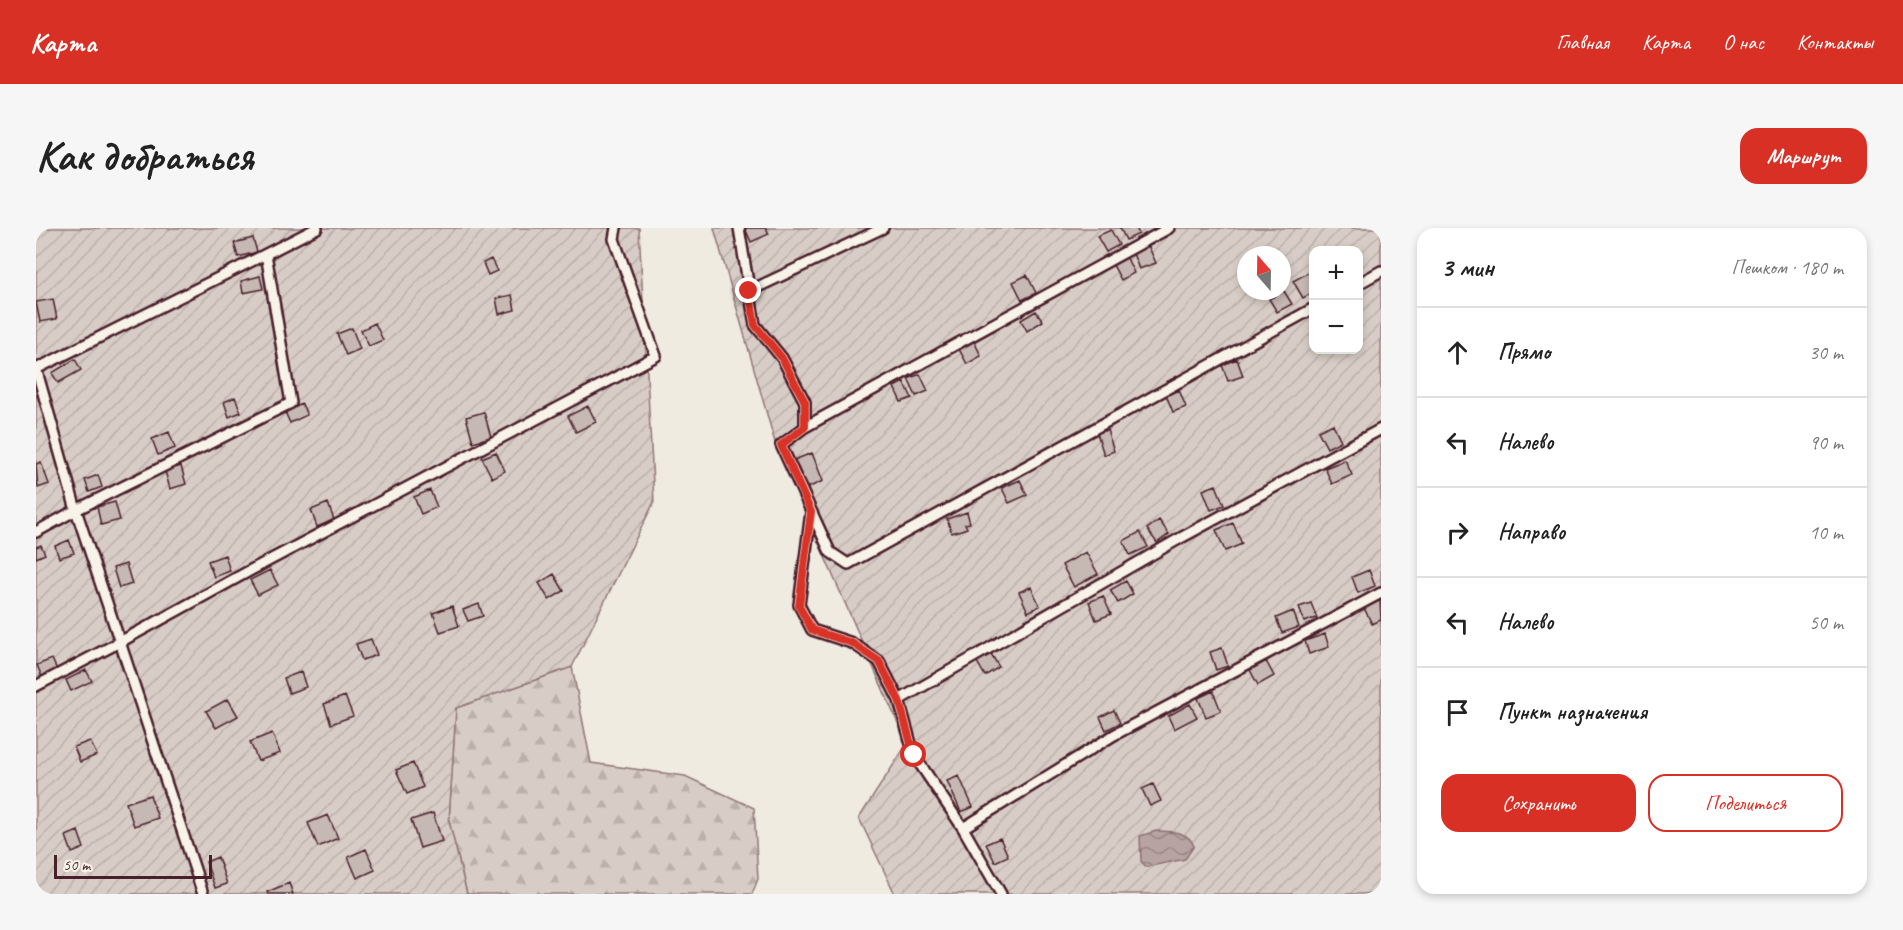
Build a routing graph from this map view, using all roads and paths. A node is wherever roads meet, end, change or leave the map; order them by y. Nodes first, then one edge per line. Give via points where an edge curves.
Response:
1 (317, 228) edge
2 (616, 228) edge
3 (739, 228) edge
4 (883, 228) edge
5 (1169, 228) edge
6 (266, 254) junction
7 (1381, 271) edge
8 (1363, 282) edge
9 (749, 291) junction
10 (1309, 311) edge
11 (36, 369) edge
12 (805, 427) junction
13 (1381, 429) edge
14 (76, 510) junction
15 (811, 512) junction
16 (36, 532) edge
17 (1381, 593) edge
18 (120, 642) junction
19 (36, 686) edge
20 (899, 700) junction
21 (963, 828) junction
22 (203, 894) edge
23 (1001, 894) edge

1 - 6 lane
2 - 18 lane via 614,239 656,356
3 - 9 lane
4 - 9 lane
5 - 12 lane
6 - 11 lane
6 - 14 lane via 291,403
7 - 8 lane
9 - 12 lane via 755,325 782,358 805,402
10 - 15 lane via 848,564 830,552
11 - 14 lane
12 - 15 lane via 781,445
13 - 20 lane via 1177,540
14 - 16 lane
14 - 18 lane
15 - 20 lane via 799,606 812,630 852,643 879,661
17 - 21 lane via 1114,735
18 - 19 lane
18 - 22 lane
20 - 21 lane via 914,755
21 - 23 lane

